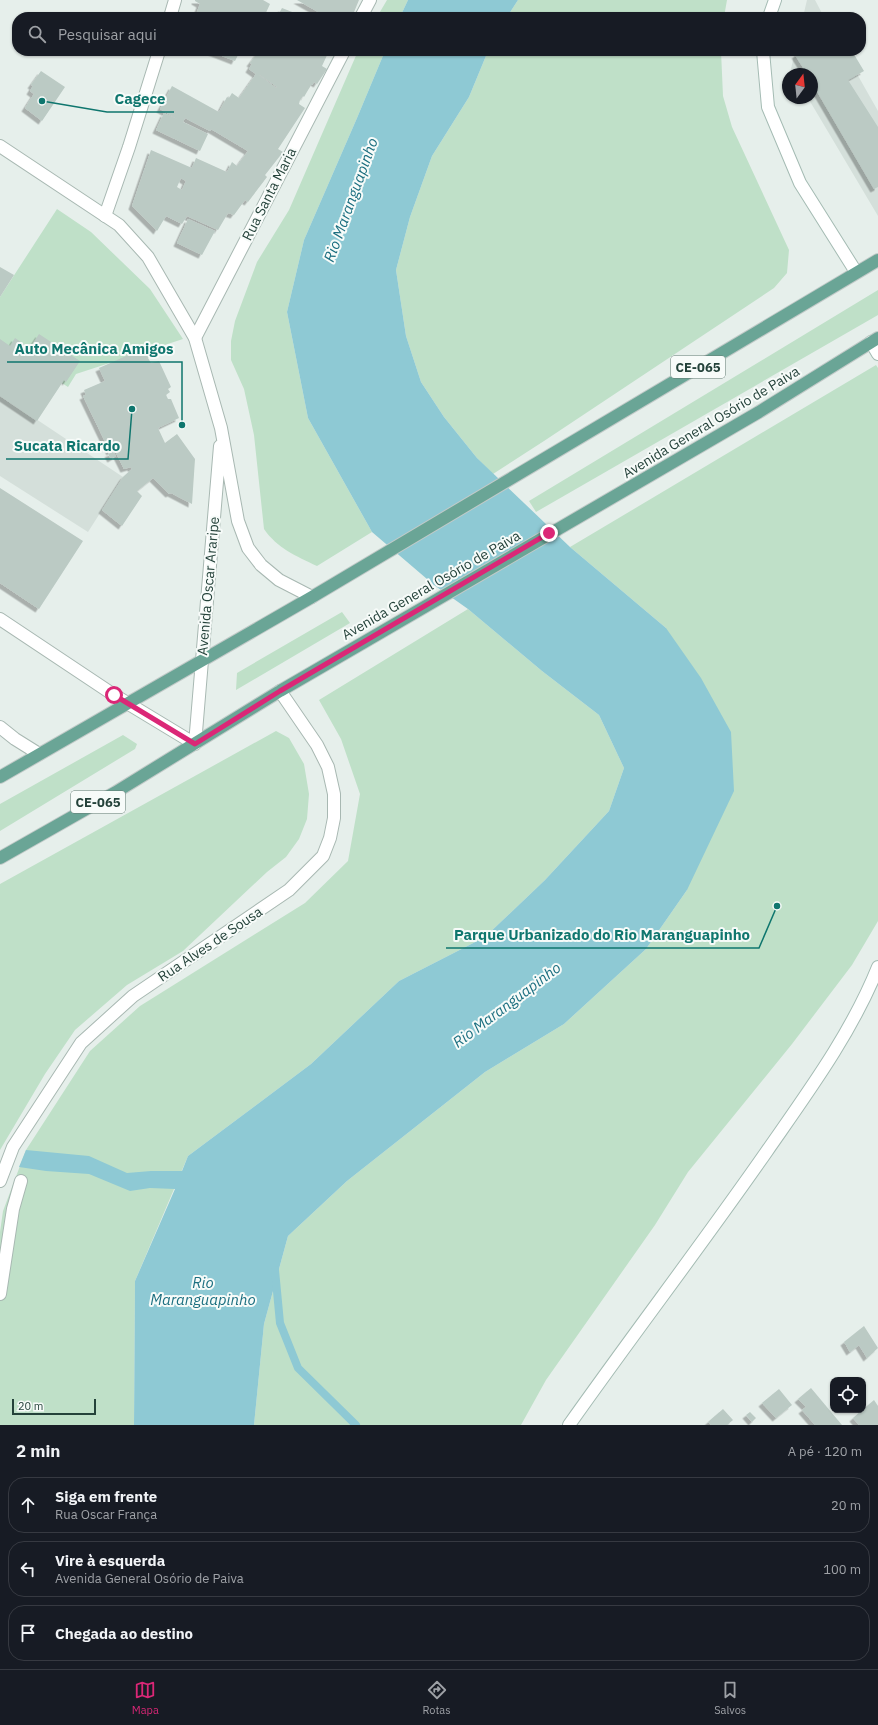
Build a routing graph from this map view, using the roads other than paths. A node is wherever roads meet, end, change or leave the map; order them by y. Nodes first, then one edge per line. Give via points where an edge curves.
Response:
1 (175, 0) edge
2 (370, 0) edge
3 (775, 0) edge
4 (171, 12) edge
5 (364, 12) edge
6 (771, 12) edge
7 (157, 56) edge
8 (341, 56) edge
9 (763, 56) edge
10 (0, 146) edge
11 (105, 216) junction
12 (878, 260) edge
13 (856, 272) junction
14 (195, 338) junction
15 (875, 340) edge
16 (878, 354) edge
17 (221, 428) junction
18 (312, 598) junction
19 (0, 619) edge
20 (202, 661) junction
21 (280, 691) junction
22 (127, 703) junction
23 (0, 727) edge
24 (195, 744) junction
25 (39, 754) junction
26 (0, 777) edge
27 (0, 858) edge
28 (878, 968) edge
29 (1, 1179) edge
30 (21, 1181) dead end
31 (0, 1294) edge
32 (568, 1425) edge

1 - 4 street
2 - 5 street
3 - 6 street
7 - 11 street
8 - 14 street, Rua Santa Maria
9 - 13 street via 768,107 800,183
10 - 11 street, Avenida Oscar Araripe
11 - 14 street, Avenida Oscar Araripe via 119,225 148,257
12 - 13 main road, CE-065
13 - 18 main road, CE-065
14 - 17 street, Avenida Oscar Araripe
15 - 16 street
15 - 21 main road, Avenida General Osório de Paiva / CE-065 via 759,412
17 - 18 street, Avenida Oscar Araripe via 238,521 248,548 261,565 279,580
17 - 20 street, Avenida Oscar Araripe
18 - 20 main road, CE-065
19 - 22 street
20 - 22 main road, CE-065
20 - 24 street, Avenida Oscar Araripe
21 - 24 main road, Avenida General Osório de Paiva / CE-065
21 - 29 street, Rua Alves de Sousa via 318,745 328,767 334,794 334,818 323,856 289,890 134,996 81,1043 13,1147
22 - 24 street
22 - 25 main road, CE-065
23 - 25 street
24 - 27 main road, Avenida General Osório de Paiva / CE-065
25 - 26 main road, CE-065
28 - 32 street via 865,1000 815,1083
30 - 31 street via 13,1209

